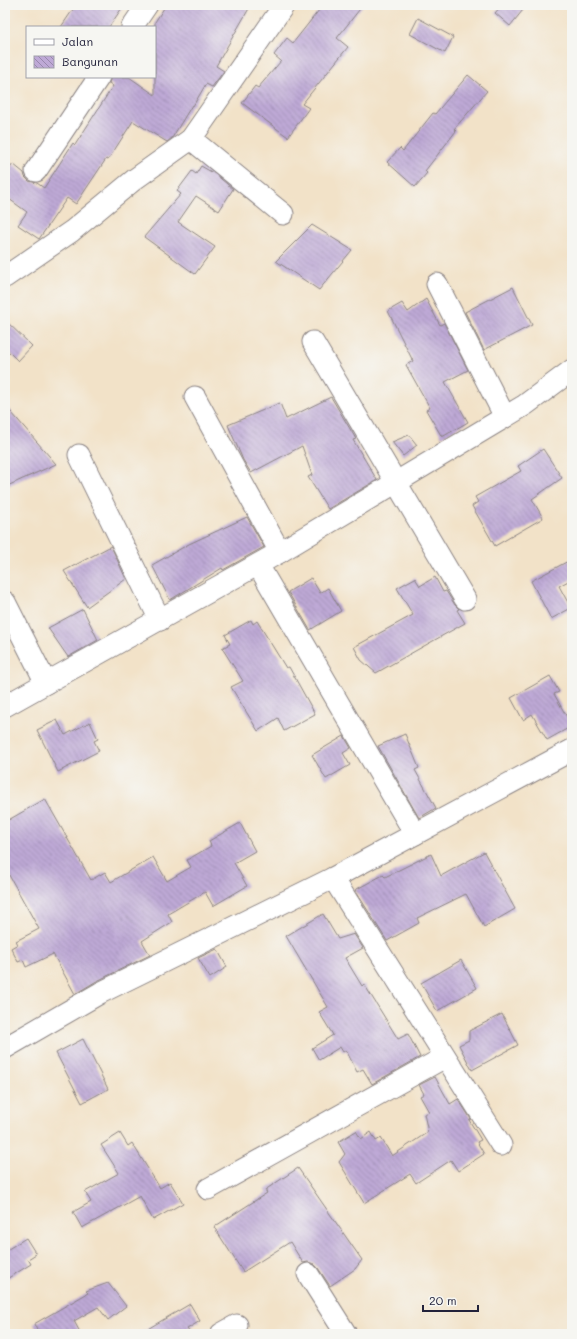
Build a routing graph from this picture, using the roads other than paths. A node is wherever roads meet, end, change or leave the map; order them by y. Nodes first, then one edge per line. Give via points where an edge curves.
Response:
1 (147, 5) edge
2 (284, 5) edge
3 (133, 26) edge
4 (98, 78) edge
5 (191, 139) junction
6 (36, 171) dead end
7 (283, 214) dead end
8 (5, 277) edge
9 (437, 284) dead end
10 (313, 342) dead end
11 (572, 370) edge
12 (195, 397) dead end
13 (505, 417) junction
14 (79, 455) dead end
15 (396, 482) junction
16 (280, 552) junction
17 (258, 565) junction
18 (466, 599) dead end
19 (5, 602) edge
20 (160, 620) junction
21 (46, 683) junction
22 (5, 706) edge
23 (572, 750) edge
24 (415, 834) junction
25 (333, 878) junction
26 (5, 1048) edge
27 (445, 1057) junction
28 (501, 1145) dead end
29 (208, 1189) dead end
30 (308, 1274) dead end
31 (346, 1334) edge

1 - 3 street
2 - 5 street
4 - 6 street
5 - 7 street
5 - 8 street via 135,179 72,231
9 - 13 street
10 - 15 street
11 - 13 street
12 - 16 street
13 - 15 street
14 - 20 street
15 - 16 street
15 - 18 street
16 - 17 street
17 - 20 street
17 - 24 street
19 - 21 street
20 - 21 street
21 - 22 street
23 - 24 street
24 - 25 street
25 - 26 street via 100,993
25 - 27 street
27 - 28 street
27 - 29 street
30 - 31 street

